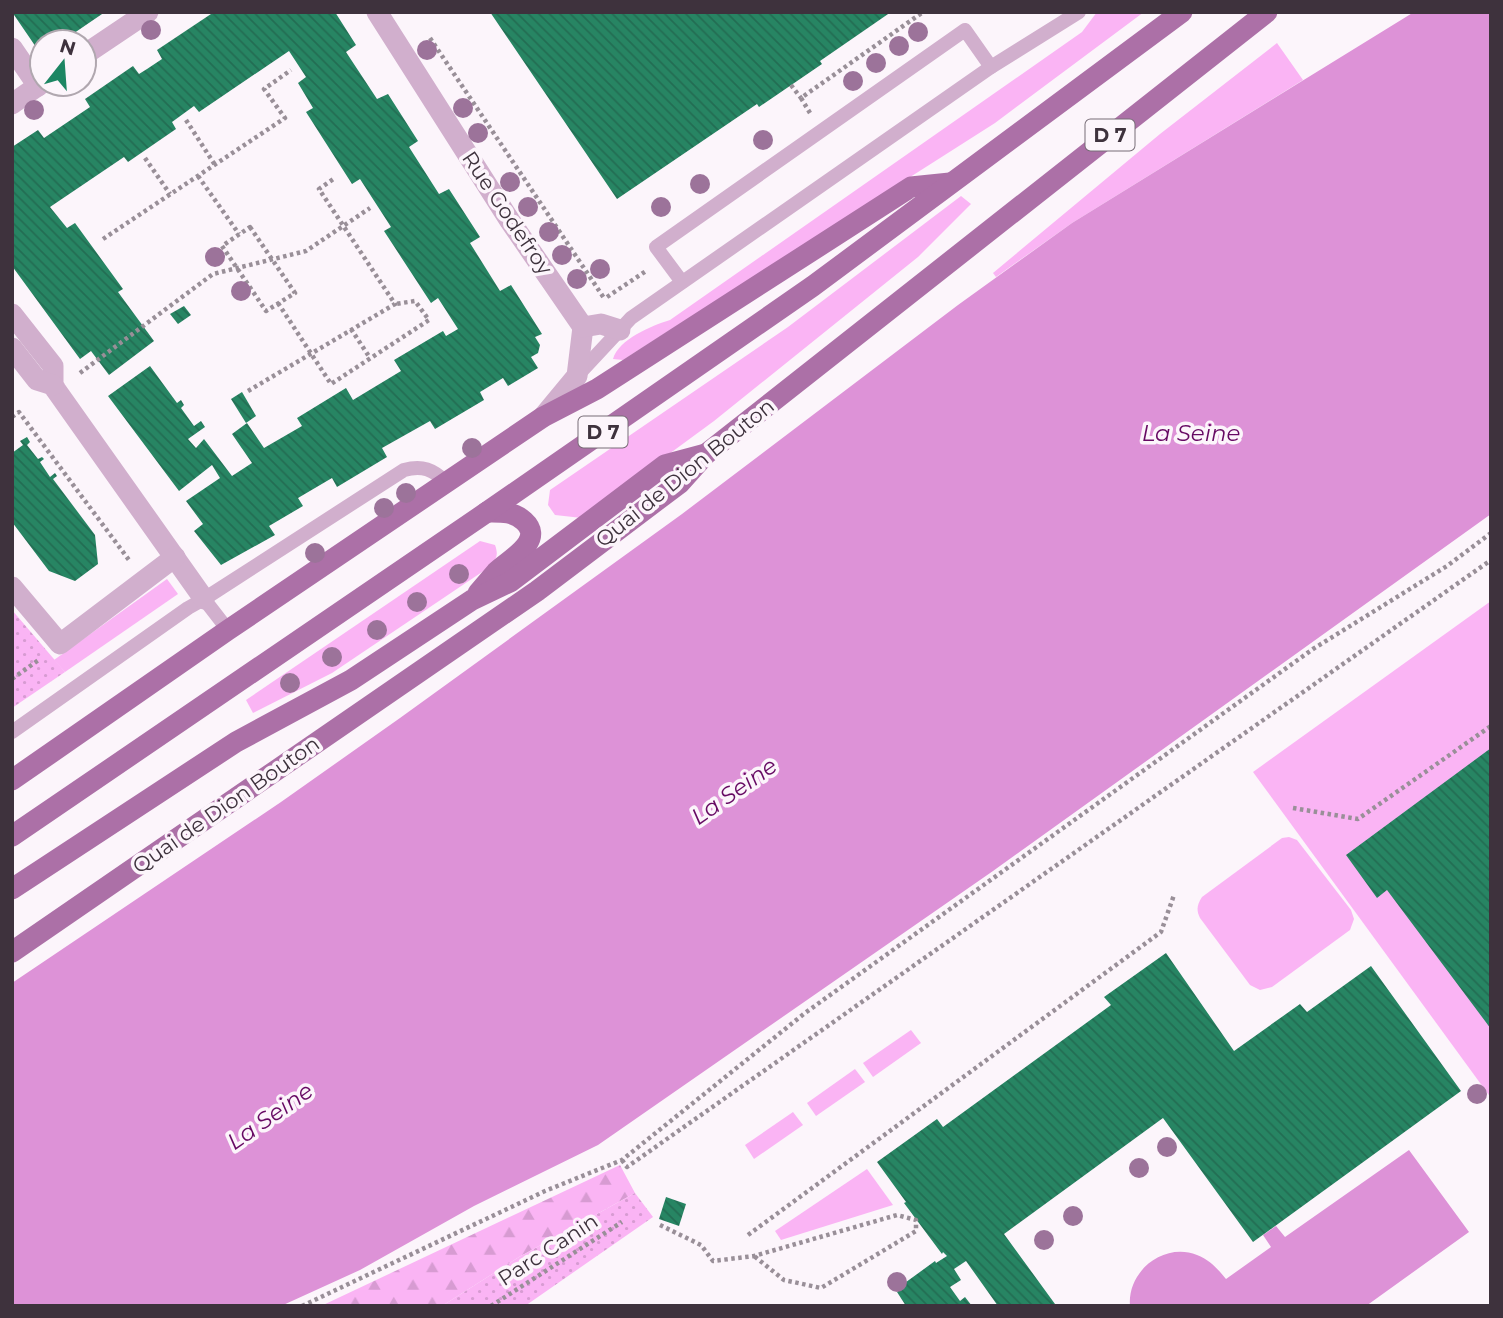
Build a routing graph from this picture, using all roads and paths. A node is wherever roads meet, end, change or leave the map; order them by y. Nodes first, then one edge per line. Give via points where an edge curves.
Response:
1 (148, 12) edge
2 (376, 12) edge
3 (923, 12) edge
4 (1079, 12) edge
5 (1182, 12) edge
6 (1267, 12) edge
7 (428, 35) dead end
8 (98, 46) edge
9 (12, 48) edge
10 (991, 66) junction
11 (28, 69) edge
12 (291, 70) dead end
13 (791, 85) dead end
14 (28, 93) edge
15 (801, 98) junction
16 (12, 104) edge
17 (186, 120) dead end
18 (821, 131) junction
19 (145, 158) dead end
20 (215, 165) junction
21 (198, 176) junction
22 (335, 178) dead end
23 (950, 183) junction
24 (170, 194) junction
25 (370, 208) dead end
26 (344, 226) junction
27 (239, 234) junction
28 (103, 239) dead end
29 (272, 260) junction
30 (238, 268) junction
31 (682, 282) junction
32 (605, 299) dead end
33 (278, 303) junction
34 (394, 304) junction
35 (12, 314) edge
36 (583, 327) junction
37 (351, 330) junction
38 (620, 330) junction
39 (19, 351) edge
40 (311, 353) junction
41 (370, 358) junction
42 (98, 360) dead end
43 (577, 376) junction
44 (248, 391) dead end
45 (12, 417) edge
46 (543, 417) junction
47 (706, 454) junction
48 (447, 483) junction
49 (487, 512) junction
50 (1491, 533) edge
51 (175, 557) junction
52 (1491, 560) edge
53 (145, 581) junction
54 (12, 587) edge
55 (204, 600) junction
56 (472, 600) junction
57 (228, 630) junction
58 (42, 657) dead end
59 (12, 669) edge
60 (15, 677) edge
61 (1491, 726) edge
62 (12, 732) edge
63 (12, 780) edge
64 (1293, 808) dead end
65 (12, 836) edge
66 (12, 889) edge
67 (1174, 895) dead end
68 (12, 952) edge
69 (622, 1160) junction
70 (622, 1222) dead end
71 (660, 1225) dead end
72 (748, 1235) dead end
73 (754, 1256) junction
74 (302, 1306) edge
75 (491, 1306) edge

1 - 8 street
2 - 36 street, Rue Godefroy
3 - 15 path
4 - 10 lane
5 - 23 main road, D 7
6 - 47 main road, Quai de Dion Bouton / D 7
7 - 32 path
9 - 11 street
10 - 18 lane via 965,30
10 - 31 lane
12 - 20 path via 264,89 285,118
13 - 15 path
14 - 16 street
15 - 18 path
17 - 20 path
18 - 31 lane via 656,247
19 - 24 path
20 - 21 path
21 - 24 path
21 - 27 path
22 - 26 path via 319,189
23 - 46 main road via 911,187 597,389
23 - 49 main road, D 7 via 813,286
24 - 28 path
25 - 26 path
26 - 29 path via 306,251
26 - 34 path
27 - 29 path via 250,227
27 - 30 path via 222,246
29 - 30 path
29 - 33 path via 295,293
30 - 33 path via 266,311
30 - 42 path via 214,274
31 - 38 lane
33 - 40 path
34 - 37 path
34 - 41 path via 415,300 429,320
35 - 39 street
36 - 38 street via 601,324
36 - 43 street
37 - 40 path
37 - 41 path
38 - 43 lane
39 - 51 street via 53,366 53,386
40 - 41 path via 331,384
40 - 44 path
43 - 46 street
45 - 53 path via 19,412
46 - 48 main road
47 - 56 main road via 665,466 510,582
47 - 68 main road, Quai de Dion Bouton / D 7 via 680,483 537,591
48 - 55 lane via 436,472 419,466 404,470
48 - 57 main road
49 - 56 main road via 506,511 519,517 527,523 529,541
49 - 65 main road, D 7
50 - 69 path via 1314,649 805,1013
51 - 53 street
51 - 55 street
52 - 69 path via 627,1167
53 - 54 street via 60,644
55 - 57 lane
55 - 62 lane
56 - 66 main road via 351,680 236,742
57 - 63 main road
58 - 60 path
59 - 60 path
61 - 64 path via 1358,819
67 - 72 path via 1161,932
69 - 74 path via 545,1191
70 - 75 path, Parc Canin
71 - 73 path via 701,1245 713,1261
73 - 73 path via 784,1280 821,1288 916,1231 916,1220 897,1215

